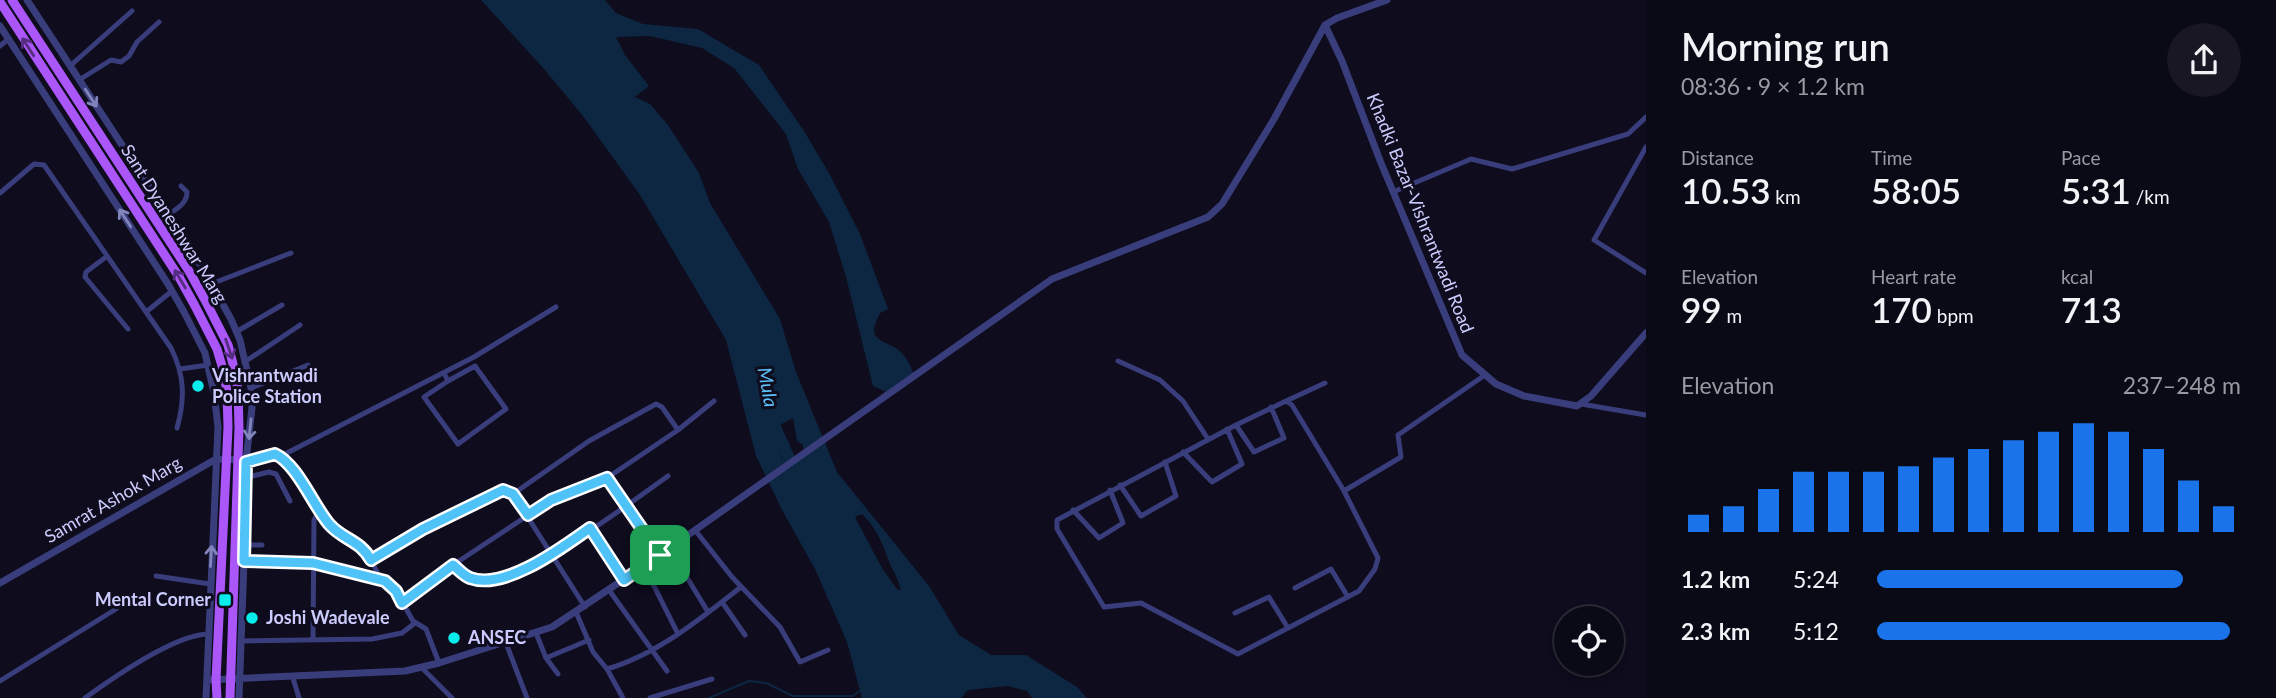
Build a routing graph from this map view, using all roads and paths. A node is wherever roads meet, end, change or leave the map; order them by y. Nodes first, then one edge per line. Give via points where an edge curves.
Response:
1 (12, 0) edge
2 (27, 0) edge
3 (1387, 0) edge
4 (0, 2) edge
5 (132, 10) dead end
6 (159, 22) dead end
7 (1325, 25) junction
8 (0, 26) edge
9 (8, 39) junction
10 (0, 46) edge
11 (70, 66) junction
12 (79, 80) junction
13 (1646, 117) edge
14 (1646, 147) edge
15 (181, 186) dead end
16 (1393, 192) junction
17 (0, 193) edge
18 (168, 215) junction
19 (291, 253) dead end
20 (106, 257) junction
21 (1646, 274) edge
22 (211, 284) junction
23 (173, 291) junction
24 (282, 305) dead end
25 (556, 307) dead end
26 (146, 312) junction
27 (300, 325) dead end
28 (128, 329) dead end
29 (236, 332) junction
30 (1646, 333) edge
31 (246, 361) junction
32 (1118, 361) dead end
33 (208, 365) junction
34 (308, 365) dead end
35 (180, 369) junction
36 (444, 373) junction
37 (1485, 375) junction
38 (449, 381) junction
39 (1325, 383) dead end
40 (251, 388) junction
41 (714, 401) dead end
42 (1286, 401) junction
43 (1581, 404) junction
44 (1271, 407) junction
45 (1646, 415) edge
46 (1236, 425) junction
47 (177, 428) dead end
48 (1227, 429) junction
49 (678, 430) junction
50 (1208, 439) junction
51 (1183, 452) junction
52 (281, 457) junction
53 (221, 459) junction
54 (242, 460) junction
55 (1165, 462) junction
56 (668, 476) dead end
57 (244, 478) junction
58 (607, 478) junction
59 (1120, 485) junction
60 (1110, 491) junction
61 (1344, 491) junction
62 (513, 494) junction
63 (290, 501) dead end
64 (626, 506) junction
65 (1073, 510) junction
66 (319, 511) junction
67 (528, 515) junction
68 (590, 528) junction
69 (695, 530) junction
70 (244, 545) junction
71 (262, 545) dead end
72 (669, 548) junction
73 (552, 553) junction
74 (660, 555) junction
75 (371, 560) junction
76 (244, 561) junction
77 (313, 563) junction
78 (453, 565) junction
79 (644, 566) junction
80 (156, 576) dead end
81 (624, 580) junction
82 (385, 581) junction
83 (0, 583) edge
84 (210, 584) junction
85 (741, 587) junction
86 (1295, 588) dead end
87 (609, 590) junction
88 (1348, 597) junction
89 (722, 602) junction
90 (402, 603) junction
91 (585, 607) junction
92 (116, 609) dead end
93 (576, 612) junction
94 (708, 612) junction
95 (1235, 613) dead end
96 (415, 624) junction
97 (1288, 628) junction
98 (536, 633) junction
99 (207, 634) junction
100 (678, 634) junction
101 (745, 635) dead end
102 (313, 640) junction
103 (589, 640) junction
104 (241, 641) junction
105 (506, 643) junction
106 (652, 648) junction
107 (828, 650) dead end
108 (546, 658) junction
109 (439, 663) junction
110 (422, 668) junction
111 (607, 669) junction
112 (667, 671) dead end
113 (558, 674) dead end
114 (293, 678) junction
115 (712, 679) dead end
116 (211, 680) junction
117 (234, 680) junction
118 (0, 681) edge
119 (85, 698) edge
120 (206, 698) edge
121 (217, 698) edge
122 (230, 698) edge
123 (239, 698) edge
124 (299, 698) edge
125 (452, 698) edge
126 (527, 698) edge
127 (623, 698) edge
128 (650, 698) edge

1 -> 54 main road, Sant Dyaneshwar Marg via 189,271 219,325 238,390
2 - 11 street
3 - 7 street
53 -> 4 main road, Sant Dyaneshwar Marg via 226,391 208,330 179,277
5 - 11 street
6 - 12 street via 137,42 129,57 121,62 111,60
7 - 16 street, Khadki Bazar-Vishrantwadi Road
7 - 69 street via 1274,119 1214,212 1202,221 1052,279
8 - 9 street
9 - 10 street
23 -> 9 street
11 - 12 street
12 -> 18 street
13 - 16 street via 1628,134 1512,169 1471,159
14 - 21 street via 1594,240
15 - 18 street via 186,199
16 - 37 street, Khadki Bazar-Vishrantwadi Road via 1462,355
17 - 20 street via 34,164 44,165
18 - 22 street
19 - 22 street
20 - 26 street
20 - 28 street via 85,277
22 - 29 street
23 - 26 street
23 - 33 street
24 - 29 street
25 - 36 street
26 - 35 street
27 - 31 street
29 - 31 street
30 - 43 street
31 - 40 street
32 - 50 street via 1160,380 1183,401
33 - 35 street
33 - 53 street
34 - 40 street
35 - 47 street via 184,403
36 - 38 street
36 - 52 street
37 - 43 street, Khadki Bazar-Vishrantwadi Road via 1524,396
37 - 61 street via 1398,435 1401,457
38 - 38 street via 475,366 506,410 458,444 424,397
39 - 42 street
40 -> 54 street
41 - 49 street
42 - 44 street
42 - 61 street
43 - 45 street
44 - 46 street
44 - 46 street via 1284,438 1254,452
46 - 48 street
48 - 50 street
48 - 51 street via 1242,464 1212,482
49 - 58 street
49 - 62 street via 656,404 589,441
50 - 51 street
51 - 55 street
52 - 54 street
52 - 66 street
53 - 54 street, Samrat Ashok Marg
53 - 83 street, Samrat Ashok Marg
84 -> 53 street
53 - 116 main road, Sant Dyaneshwar Marg
54 - 57 street
54 - 117 main road, Sant Dyaneshwar Marg
55 - 59 street
55 - 59 street via 1176,496 1141,516
56 - 64 street
57 - 63 street via 276,474
57 - 70 street
58 - 64 street
58 - 67 street via 551,500
59 - 60 street
60 - 65 street
60 - 65 street via 1122,523 1098,538
61 - 88 street via 1378,558 1367,581
62 - 67 street
62 - 75 street via 503,490
64 - 68 street
64 - 74 street
65 - 97 street via 1058,520 1058,529 1104,607 1141,603 1238,654
66 - 75 street via 333,528 363,547
66 - 77 street via 314,520
67 - 73 street
67 - 78 street
68 - 73 street
68 - 81 street
69 - 72 street
69 - 85 street
70 - 71 street
70 - 76 street
72 - 74 street
72 - 94 street
73 - 78 street via 496,579 472,579
73 - 91 street
74 - 79 street
75 - 82 street
76 - 77 street
76 - 104 street
77 - 82 street
77 - 102 street
78 - 90 street
79 - 81 street
79 - 100 street
80 - 84 street
81 - 87 street
82 - 90 street
84 - 99 street
85 - 89 street
85 - 107 street via 780,627 800,662
86 - 88 street via 1331,569
87 - 91 street
87 - 106 street
88 - 97 street
89 - 94 street
89 - 101 street
90 - 96 street
91 - 93 street
92 - 118 street
93 - 98 street
93 - 103 street
94 - 100 street
95 - 97 street via 1269,597
96 - 102 street via 402,633 372,639
96 - 109 street via 429,633
98 - 105 street
98 - 108 street
99 - 116 street
99 - 119 street via 182,640
100 - 106 street
102 - 104 street
103 - 108 street
103 - 111 street
104 - 117 street
105 - 109 street
105 - 126 street
106 - 111 street
106 - 112 street
108 - 113 street
109 - 110 street
110 - 114 street
110 - 125 street
111 - 127 street
114 - 117 street
114 - 124 street
115 - 128 street
116 - 117 street
116 - 120 street
116 - 121 main road, Sant Dyaneshwar Marg
117 - 122 main road, Sant Dyaneshwar Marg
117 - 123 street

